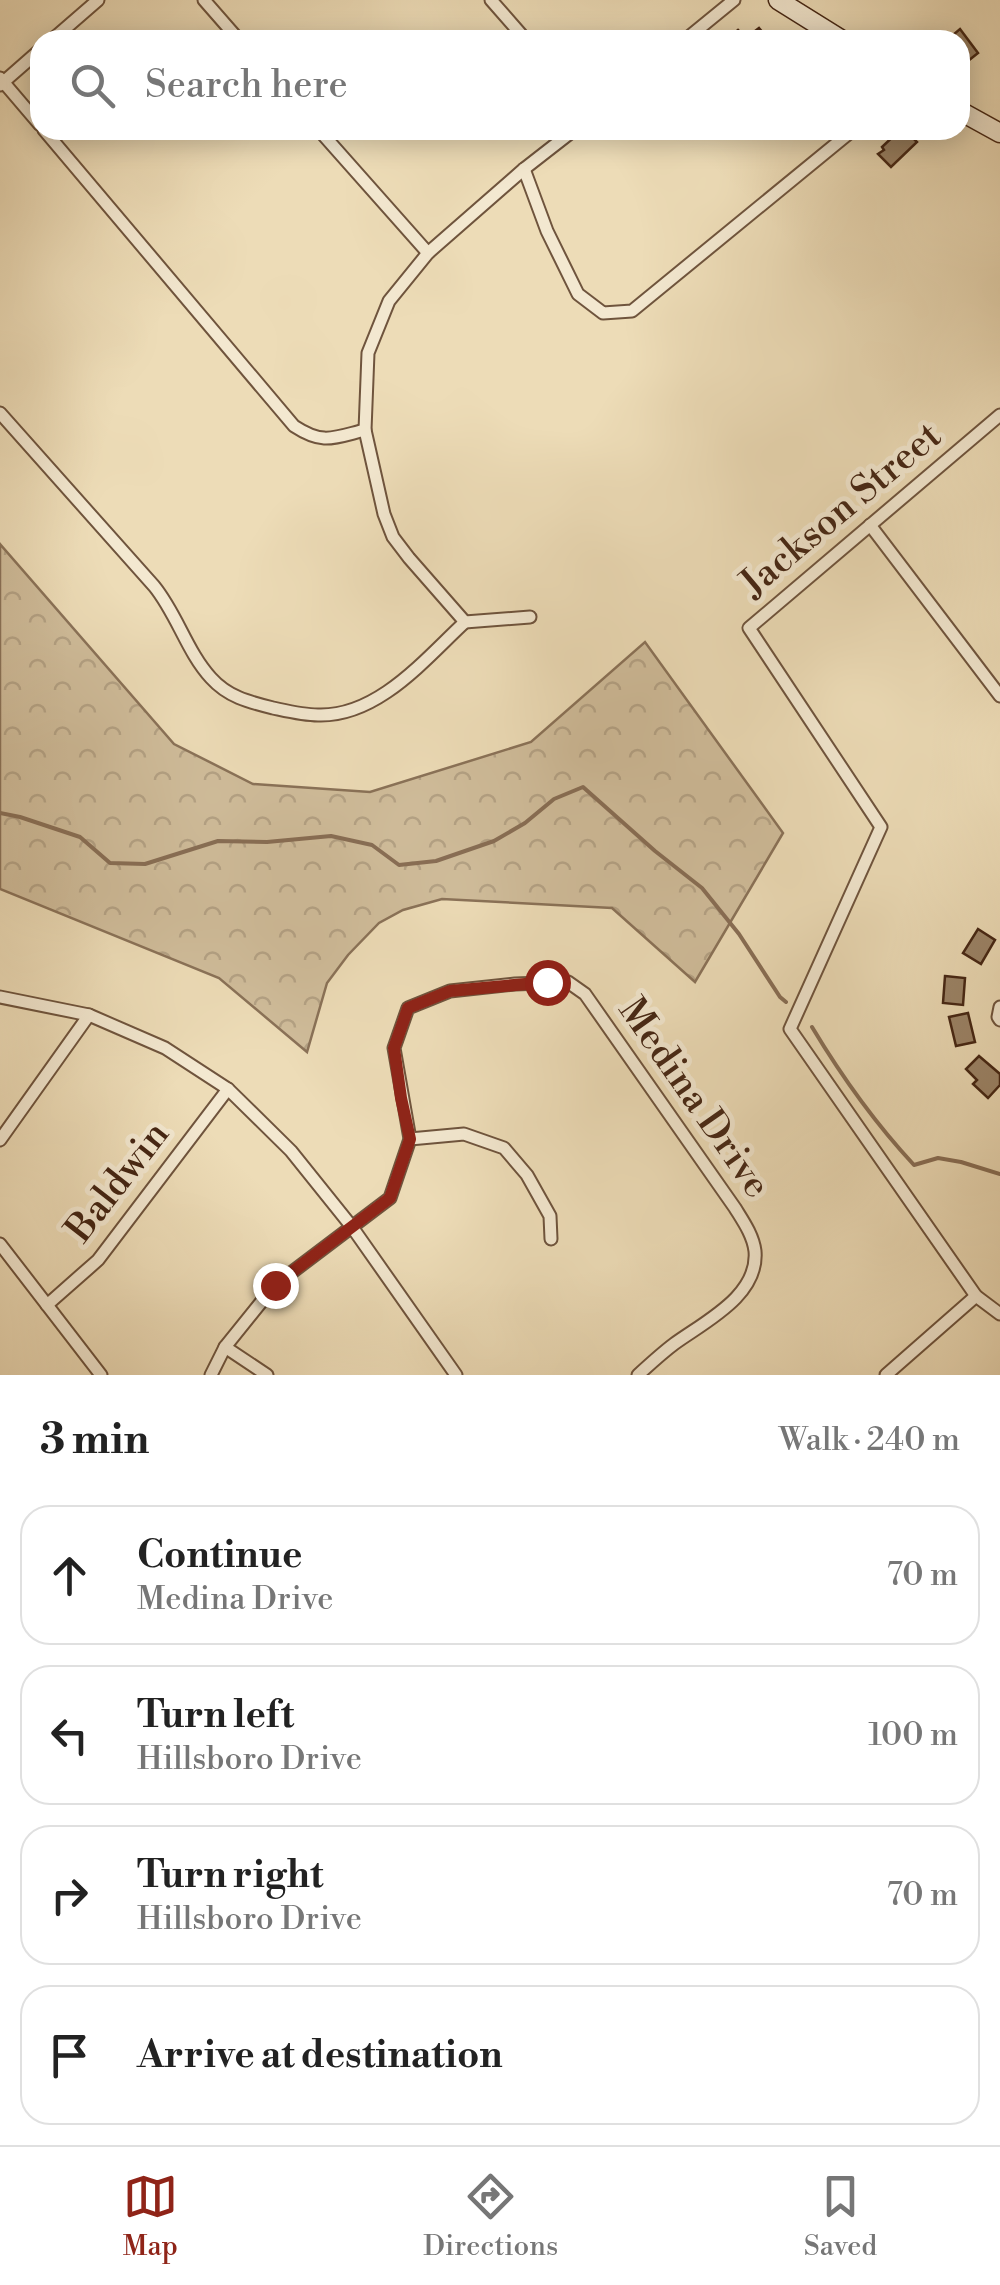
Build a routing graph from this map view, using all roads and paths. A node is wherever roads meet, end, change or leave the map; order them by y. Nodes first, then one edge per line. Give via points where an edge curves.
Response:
1 (98, 0) edge
2 (204, 0) edge
3 (491, 0) edge
4 (734, 0) edge
5 (778, 0) edge
6 (64, 30) edge
7 (230, 30) edge
8 (517, 30) edge
9 (697, 30) edge
10 (826, 30) edge
11 (30, 58) edge
12 (1, 82) edge
13 (30, 115) edge
14 (970, 116) edge
15 (1000, 133) edge
16 (52, 140) edge
17 (328, 140) edge
18 (561, 140) edge
19 (841, 140) edge
20 (524, 169) junction
21 (428, 252) junction
22 (0, 413) edge
23 (1000, 415) edge
24 (364, 430) junction
25 (870, 525) junction
26 (530, 617) dead end
27 (465, 622) junction
28 (1000, 696) edge
29 (0, 997) edge
30 (1000, 1008) edge
31 (89, 1015) junction
32 (1000, 1020) edge
33 (228, 1089) junction
34 (410, 1139) junction
35 (0, 1140) edge
36 (352, 1228) junction
37 (551, 1239) dead end
38 (0, 1244) edge
39 (976, 1296) junction
40 (48, 1304) junction
41 (1000, 1314) edge
42 (225, 1346) junction
43 (101, 1375) edge
44 (211, 1375) edge
45 (267, 1375) edge
46 (456, 1375) edge
47 (638, 1375) edge
48 (886, 1375) edge

1 - 6 street
2 - 7 street
3 - 8 street
4 - 9 street
5 - 10 street
11 - 12 street
12 - 13 street
14 - 15 street
16 - 24 street via 294,426 312,438
17 - 21 street
18 - 20 street
19 - 20 street via 632,310 603,313 578,294
20 - 21 street
21 - 24 street via 389,301 368,353
22 - 27 street via 154,586 210,677 245,702 320,715 345,712 396,685
23 - 25 street, Jackson Street
24 - 27 street via 393,537
25 - 28 street
25 - 39 street, Jackson Street via 749,628 881,827 790,1029
26 - 27 street
29 - 31 street
30 - 32 street
31 - 33 street via 165,1048
31 - 35 street
33 - 36 street via 292,1152
33 - 40 street, Baldwin via 98,1260
34 - 36 street via 390,1198
34 - 37 street via 464,1134 504,1148 550,1216
34 - 47 street, Medina Drive via 394,1048 408,1008 450,991 547,982 568,982 585,994 713,1176 754,1249 751,1276 740,1292
36 - 42 street via 275,1285
36 - 46 street
38 - 40 street
39 - 41 street, Jackson Street
39 - 48 street
40 - 43 street
42 - 44 street
42 - 45 street

